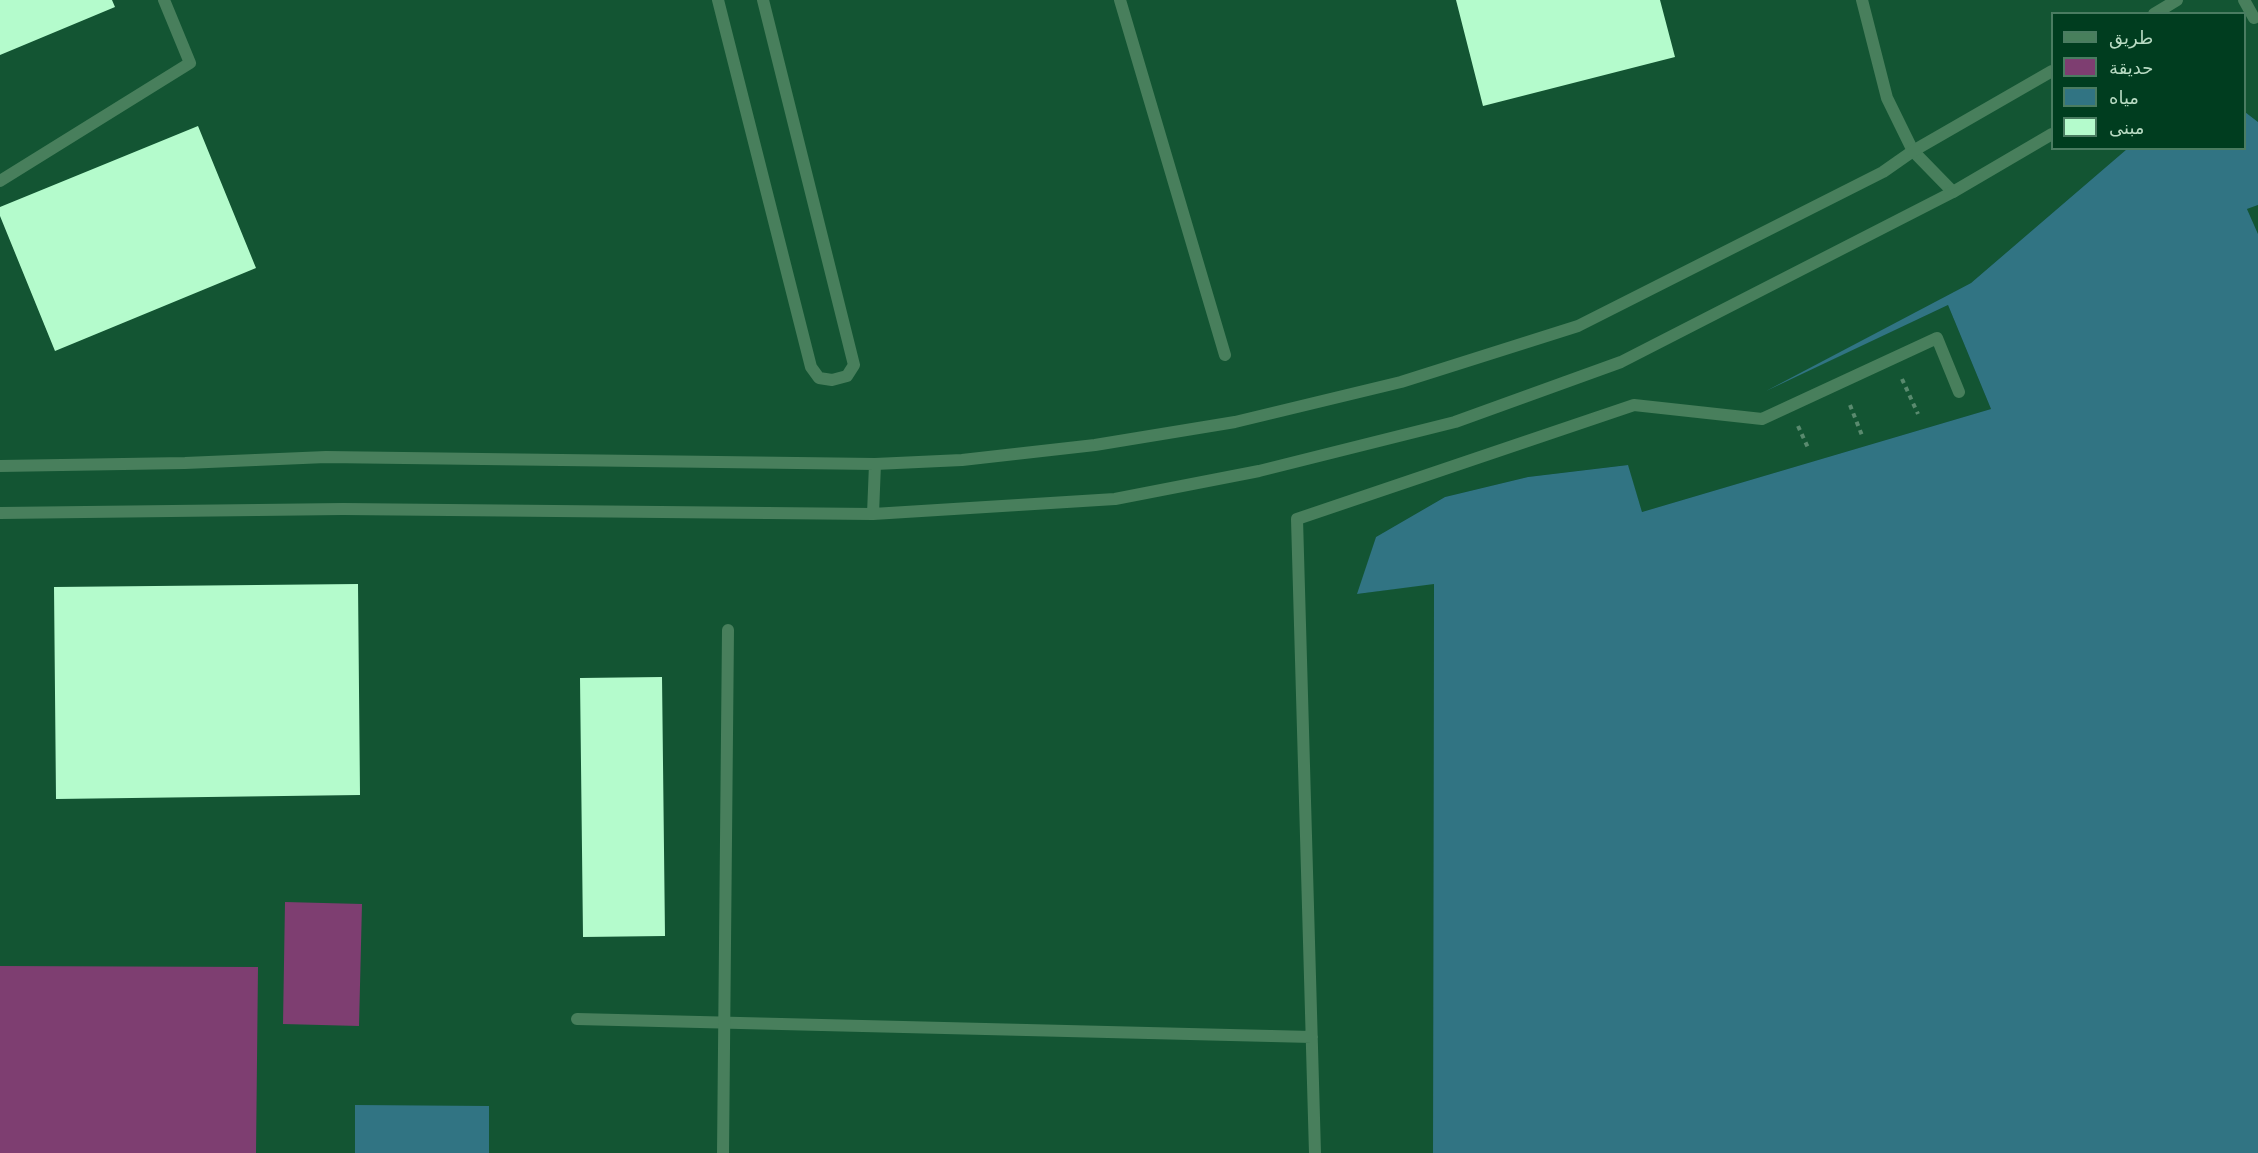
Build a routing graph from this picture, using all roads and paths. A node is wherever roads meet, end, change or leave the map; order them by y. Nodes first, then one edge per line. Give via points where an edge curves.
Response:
1 (164, 0) edge
2 (717, 0) edge
3 (763, 0) edge
4 (1120, 0) edge
5 (1862, 0) edge
6 (2178, 0) edge
7 (2244, 0) edge
8 (2157, 12) edge
9 (2252, 19) edge
10 (2051, 72) edge
11 (2051, 135) edge
12 (1913, 151) junction
13 (0, 182) edge
14 (1953, 192) junction
15 (1225, 356) dead end
16 (1894, 359) junction
17 (1840, 383) junction
18 (1959, 392) dead end
19 (1918, 414) dead end
20 (1863, 438) dead end
21 (874, 464) junction
22 (0, 466) edge
23 (0, 513) edge
24 (873, 514) junction
25 (728, 630) dead end
26 (577, 1019) dead end
27 (724, 1022) junction
28 (1312, 1036) junction
29 (723, 1153) edge
30 (1315, 1153) edge

1 - 13 street via 190,63
2 - 3 street via 811,367 819,378 832,380 848,376 854,365
4 - 15 street
5 - 12 street via 1887,98
6 - 8 street
7 - 9 street
10 - 12 street
11 - 14 street
12 - 14 street
12 - 21 street via 1883,172 1578,326 1401,382 1235,422 1095,445 962,460
14 - 24 street via 1621,362 1455,422 1259,471 1116,499
16 - 17 street
16 - 18 street via 1937,338
16 - 19 path
17 - 20 path
17 - 28 street via 1762,419 1634,405 1297,519
21 - 22 street via 326,457
21 - 24 street
23 - 24 street via 343,509
25 - 27 street
26 - 27 street
27 - 28 street
27 - 29 street
28 - 30 street

